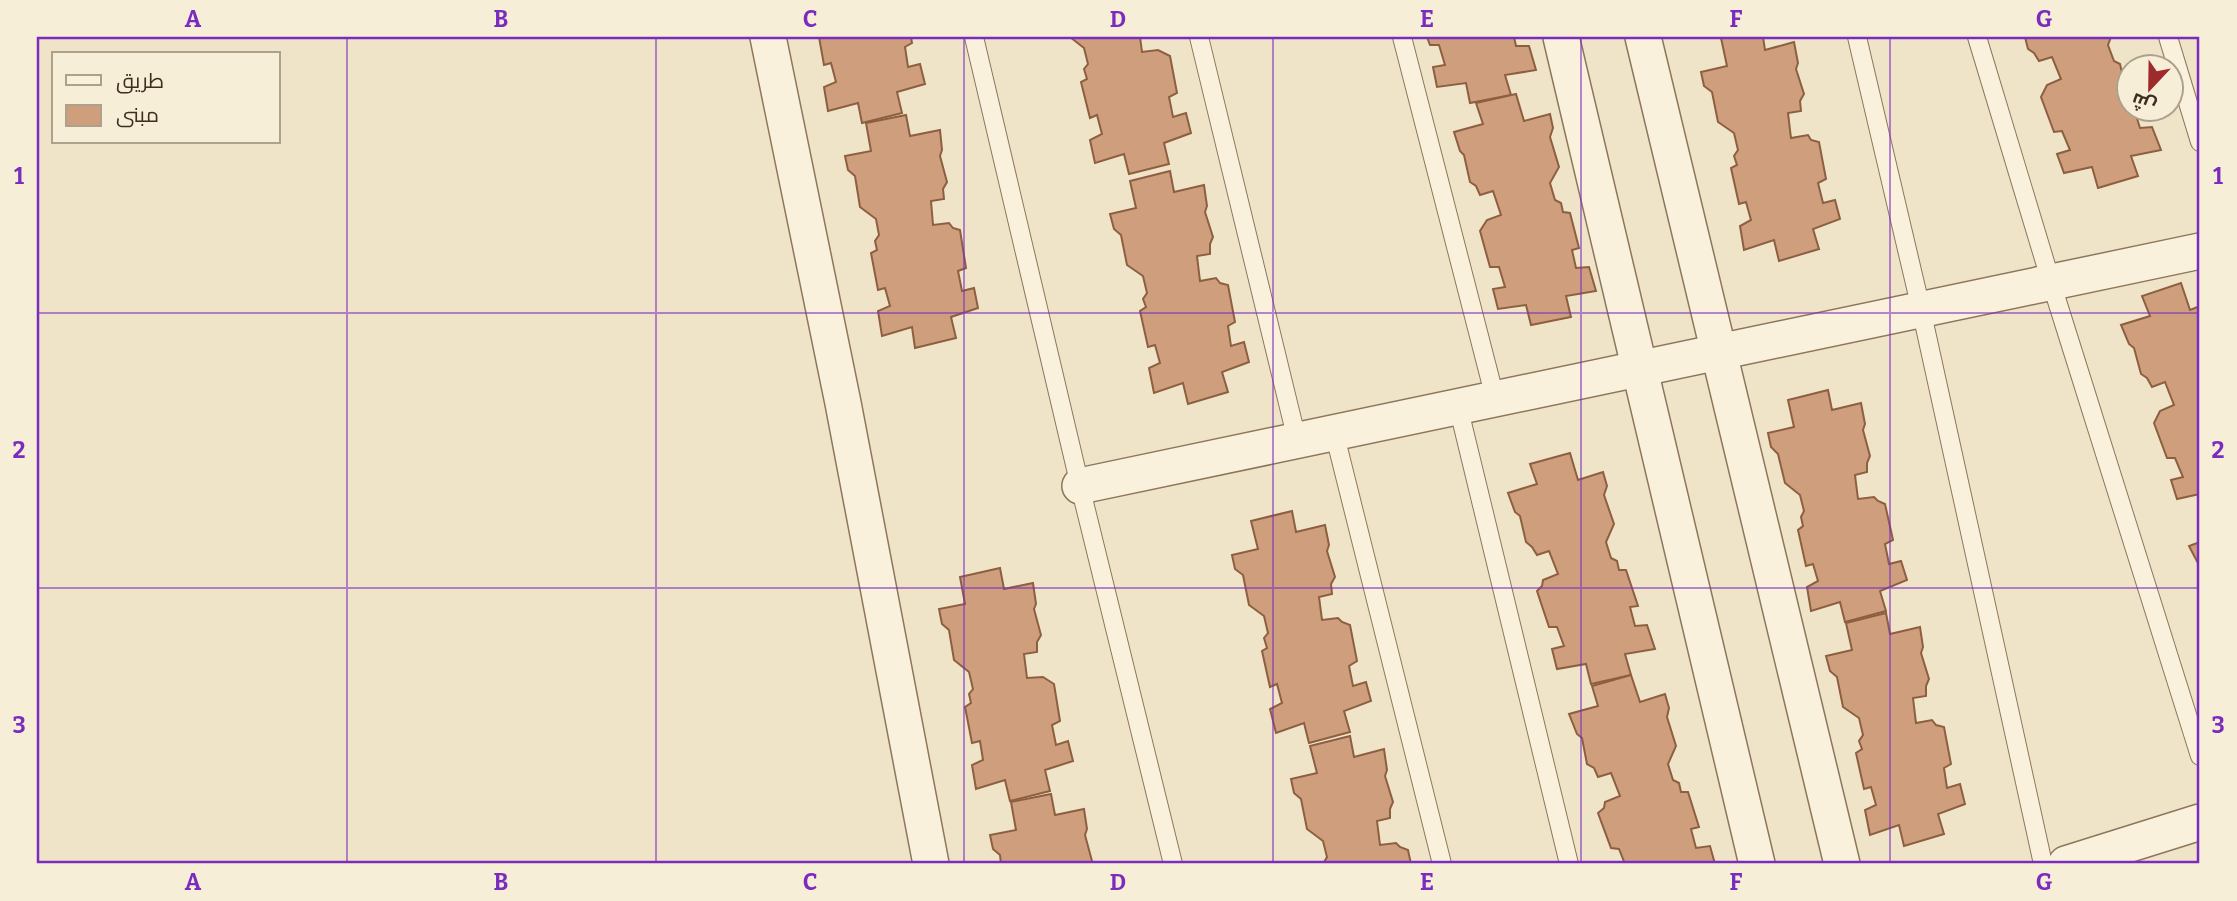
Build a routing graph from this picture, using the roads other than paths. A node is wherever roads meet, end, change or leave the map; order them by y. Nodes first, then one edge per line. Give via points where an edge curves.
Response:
1 (768, 37) edge
2 (974, 37) edge
3 (1199, 37) edge
4 (1402, 37) edge
5 (1561, 37) edge
6 (1643, 37) edge
7 (1857, 37) edge
8 (1977, 37) edge
9 (2168, 37) edge
10 (2200, 142) edge
11 (2200, 251) edge
12 (2051, 282) junction
13 (1921, 309) junction
14 (1717, 352) junction
15 (1641, 368) junction
16 (1495, 398) junction
17 (1458, 406) junction
18 (1334, 432) junction
19 (1297, 440) junction
20 (1080, 486) junction
21 (2200, 756) edge
22 (2200, 822) edge
23 (931, 864) edge
24 (1173, 864) edge
25 (1442, 864) edge
26 (1569, 864) edge
27 (1757, 864) edge
28 (1842, 864) edge
29 (2043, 864) edge
30 (2066, 864) edge

1 - 23 street
2 - 20 lane
3 - 19 lane
4 - 16 lane
5 - 15 street
6 - 14 street
7 - 13 lane
8 - 12 lane
9 - 10 lane
11 - 12 street
12 - 13 street
12 - 21 lane
13 - 14 street
13 - 29 lane
14 - 15 street
14 - 28 street
15 - 16 street
15 - 27 street
16 - 17 street
17 - 18 street
17 - 26 lane
18 - 19 street
18 - 25 lane
19 - 20 street
20 - 24 lane
22 - 30 street

